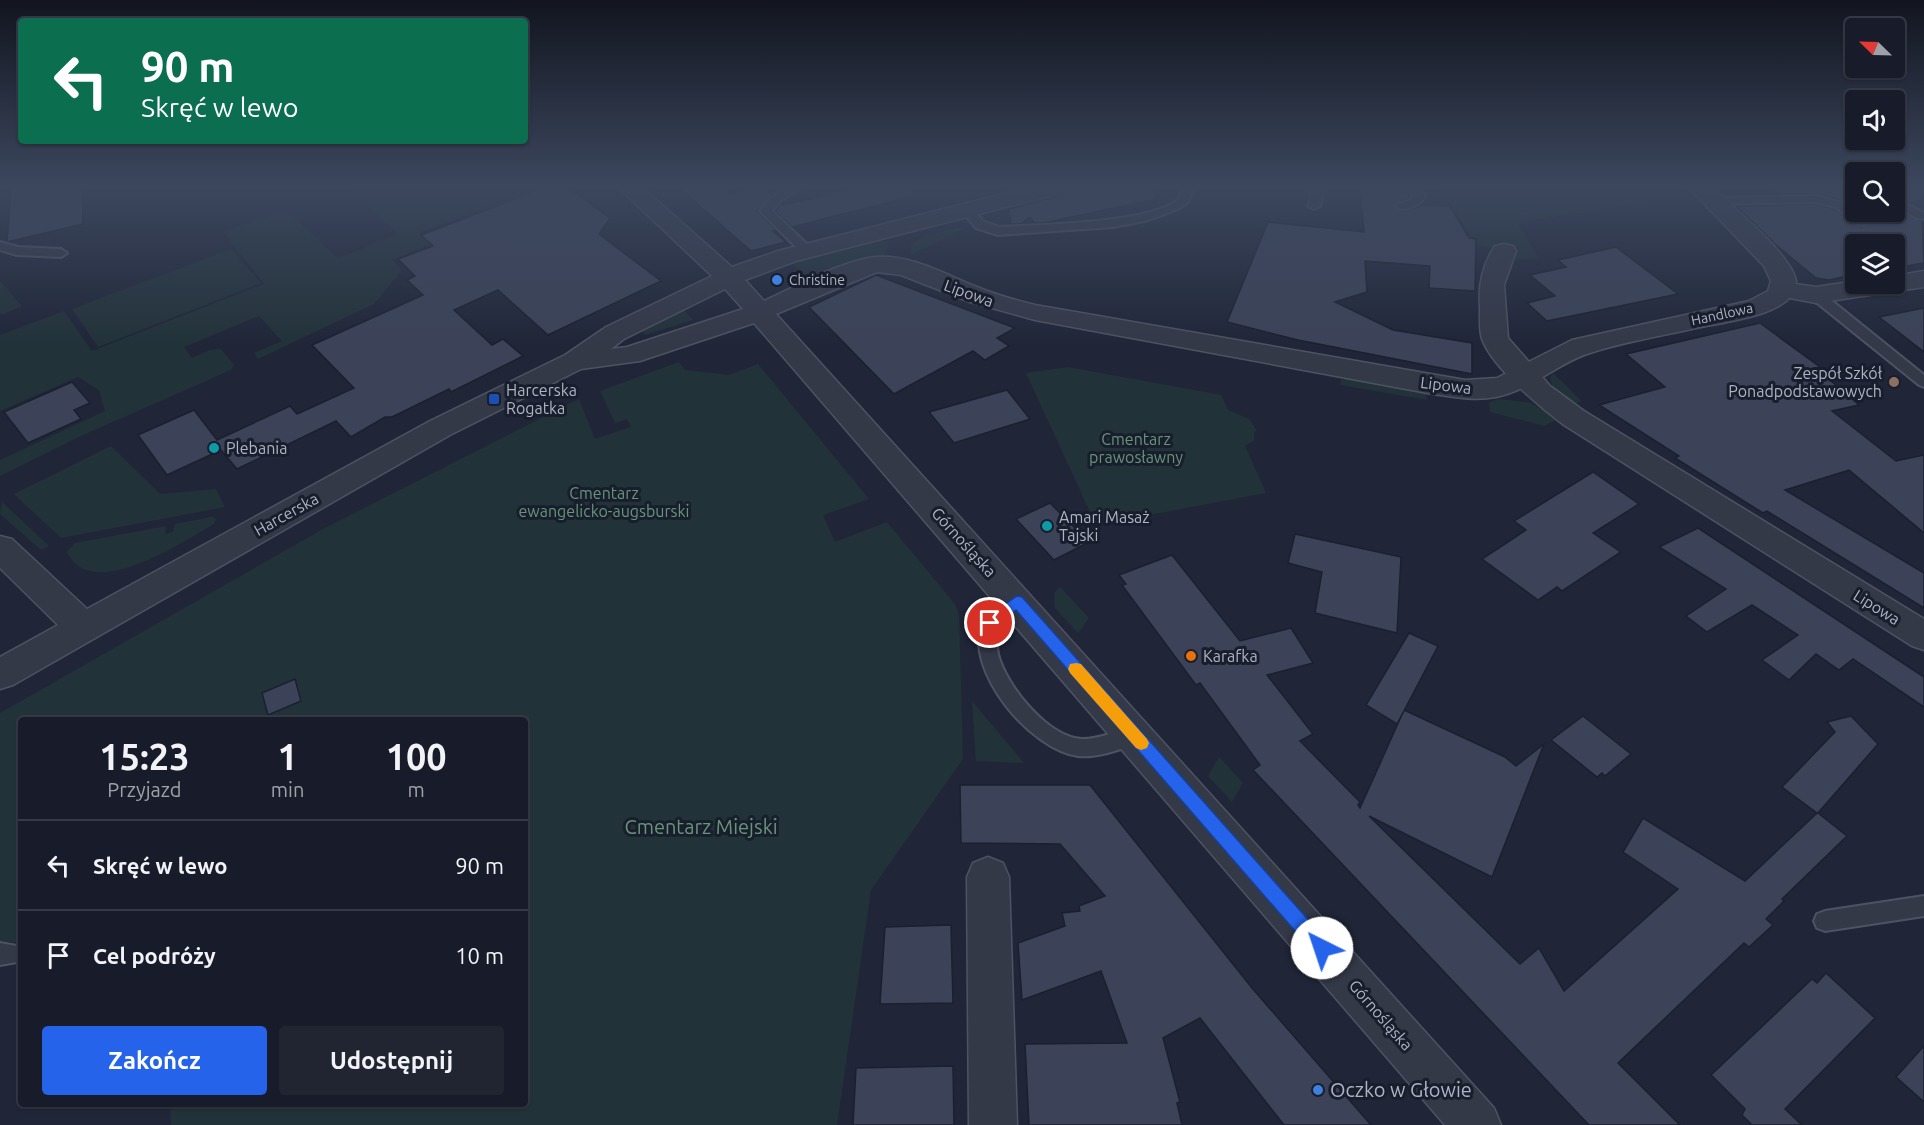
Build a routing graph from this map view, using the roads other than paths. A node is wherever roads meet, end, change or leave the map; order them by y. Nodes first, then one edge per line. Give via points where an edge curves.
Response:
1 (688, 240) edge
2 (796, 240) edge
3 (847, 240) edge
4 (903, 240) edge
5 (1753, 240) edge
6 (0, 246) edge
7 (807, 251) junction
8 (1504, 251) dead end
9 (61, 253) dead end
10 (901, 267) junction
11 (729, 278) junction
12 (1924, 279) edge
13 (1783, 290) junction
14 (1816, 295) junction
15 (760, 312) junction
16 (575, 361) junction
17 (1524, 376) junction
18 (1924, 382) edge
19 (0, 548) edge
20 (1017, 601) junction
21 (83, 627) junction
22 (1924, 636) edge
23 (0, 674) edge
24 (1134, 736) junction
25 (987, 877) dead end
26 (1924, 906) edge
27 (1825, 921) dead end
28 (993, 1125) edge
29 (1477, 1125) edge

1 - 11 street, Górnośląska
2 - 7 lane
3 - 7 street, Harcerska
4 - 10 street via 897,249
5 - 13 street via 1778,265 1784,278
6 - 9 lane via 17,251
7 - 11 street, Harcerska
8 - 17 street via 1491,285 1493,327 1502,350
10 - 15 street, Lipowa via 878,263 863,267
10 - 17 street, Lipowa via 995,302 1043,315 1433,385 1483,390
11 - 15 street, Górnośląska
11 - 16 street, Harcerska via 615,333
12 - 14 street
13 - 14 street
13 - 17 street, Handlowa via 1764,305 1582,346
14 - 18 lane
15 - 16 street, Harcerska via 630,355
15 - 20 street, Górnośląska
16 - 21 street, Harcerska via 431,433
17 - 22 street, Lipowa via 1574,418
19 - 21 street
20 - 24 street, Górnośląska
20 - 24 lane via 990,623 987,640 1003,686 1031,721 1070,746 1095,748
21 - 23 street, Harcerska
24 - 29 street, Górnośląska
25 - 28 street
26 - 27 lane

